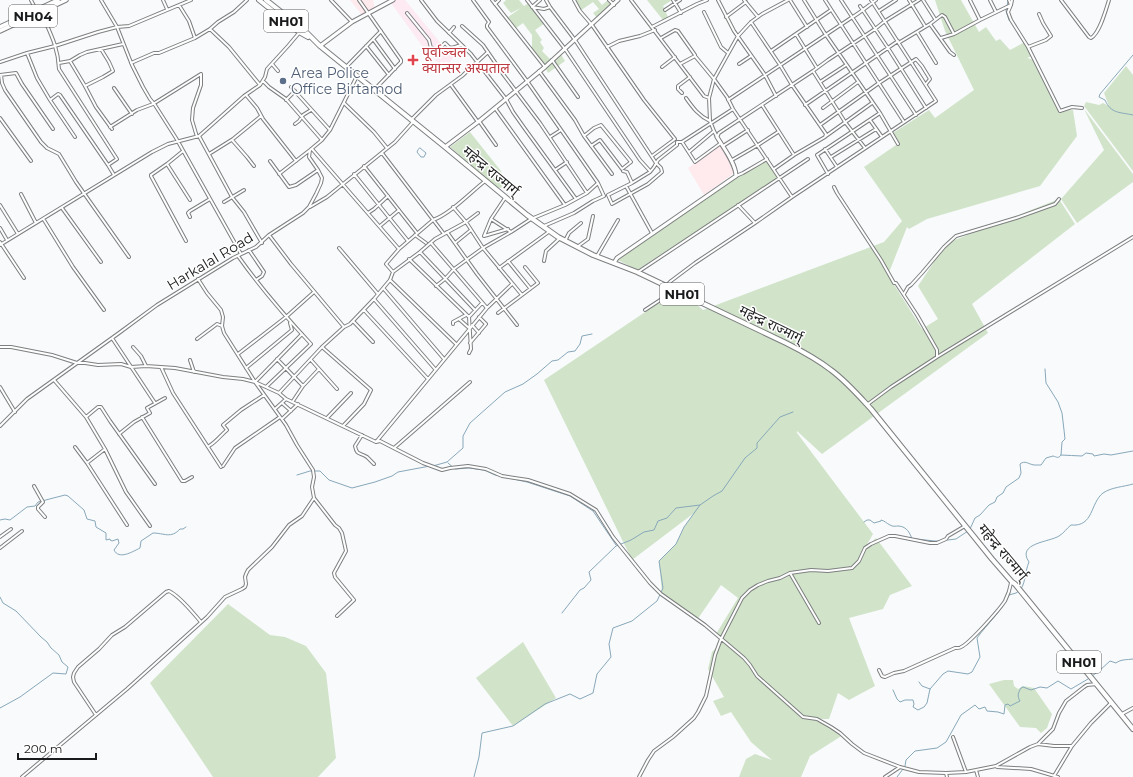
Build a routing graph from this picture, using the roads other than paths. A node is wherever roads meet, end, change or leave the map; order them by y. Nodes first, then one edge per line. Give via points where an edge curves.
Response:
1 (31, 0) edge
2 (58, 0) edge
3 (66, 0) edge
4 (101, 0) edge
5 (163, 0) edge
6 (190, 0) edge
7 (247, 0) edge
8 (259, 0) edge
9 (266, 0) edge
10 (332, 0) edge
11 (359, 0) edge
12 (392, 0) edge
13 (421, 0) edge
14 (472, 0) edge
15 (492, 0) edge
16 (499, 0) edge
17 (527, 0) edge
18 (540, 0) edge
19 (546, 0) edge
20 (574, 0) edge
21 (609, 0) edge
22 (618, 0) edge
23 (631, 0) edge
24 (673, 0) edge
25 (680, 0) edge
26 (708, 0) edge
27 (718, 0) edge
28 (789, 0) edge
29 (804, 0) edge
30 (825, 0) edge
31 (841, 0) edge
32 (876, 0) edge
33 (896, 0) edge
34 (909, 0) edge
35 (919, 0) edge
36 (923, 0) edge
37 (970, 0) edge
38 (990, 0) edge
39 (1009, 0) edge
40 (1012, 0) edge
41 (1061, 0) edge
42 (1109, 0) edge
43 (745, 1) edge
44 (872, 1) edge
45 (495, 4) junction
46 (675, 4) junction
47 (911, 4) junction
48 (179, 5) junction
49 (614, 5) junction
50 (1011, 5) junction
51 (532, 6) junction
52 (860, 6) dead end
53 (550, 7) junction
54 (167, 9) junction
55 (665, 10) dead end
56 (831, 10) junction
57 (863, 10) junction
58 (39, 11) junction
59 (879, 11) junction
60 (704, 12) dead end
61 (996, 12) junction
62 (368, 13) junction
63 (681, 13) junction
64 (407, 14) dead end
65 (1039, 14) dead end
66 (758, 16) junction
67 (726, 17) junction
68 (852, 18) junction
69 (817, 20) junction
70 (935, 20) junction
71 (980, 20) junction
72 (885, 21) junction
73 (352, 22) junction
74 (751, 22) junction
75 (930, 24) junction
76 (592, 25) junction
77 (841, 25) junction
78 (462, 26) dead end
79 (925, 26) junction
80 (0, 27) edge
81 (117, 27) junction
82 (454, 27) dead end
83 (652, 27) junction
84 (807, 27) junction
85 (210, 29) junction
86 (875, 29) junction
87 (655, 30) junction
88 (0, 31) edge
89 (299, 32) junction
90 (381, 32) junction
91 (917, 32) junction
92 (449, 33) junction
93 (796, 34) junction
94 (954, 34) junction
95 (826, 35) junction
96 (738, 36) junction
97 (865, 36) junction
98 (196, 38) junction
99 (661, 38) junction
100 (941, 38) junction
101 (374, 39) junction
102 (575, 40) junction
103 (314, 41) junction
104 (899, 42) junction
105 (123, 44) junction
106 (461, 44) junction
107 (853, 44) junction
108 (55, 46) junction
109 (320, 46) junction
110 (366, 46) junction
111 (608, 47) junction
112 (1028, 47) junction
113 (888, 48) junction
114 (101, 49) junction
115 (565, 49) junction
116 (805, 49) junction
117 (770, 51) junction
118 (488, 52) junction
119 (26, 53) junction
120 (728, 53) junction
121 (839, 53) junction
122 (877, 55) junction
123 (954, 55) dead end
124 (695, 56) junction
125 (751, 56) junction
126 (675, 57) junction
127 (552, 60) junction
128 (70, 61) junction
129 (0, 62) edge
130 (477, 62) junction
131 (912, 62) junction
132 (59, 63) junction
133 (131, 63) junction
134 (866, 63) junction
135 (936, 63) dead end
136 (272, 64) junction
137 (680, 64) junction
138 (739, 64) dead end
139 (846, 64) junction
140 (780, 65) junction
141 (346, 67) junction
142 (545, 67) junction
143 (662, 68) dead end
144 (818, 68) junction
145 (395, 69) junction
146 (900, 69) junction
147 (278, 71) dead end
148 (539, 71) junction
149 (813, 71) junction
150 (852, 73) junction
151 (1, 75) edge
152 (389, 75) junction
153 (765, 75) junction
154 (357, 76) junction
155 (891, 76) junction
156 (690, 77) junction
157 (714, 79) junction
158 (263, 81) junction
159 (527, 81) junction
160 (820, 82) junction
161 (858, 82) junction
162 (879, 83) junction
163 (926, 84) junction
164 (260, 85) junction
165 (451, 85) junction
166 (792, 85) junction
167 (85, 86) junction
168 (291, 87) dead end
169 (114, 88) dead end
170 (374, 90) junction
171 (826, 90) junction
172 (295, 91) junction
173 (516, 91) junction
174 (682, 93) dead end
175 (866, 93) junction
176 (246, 95) junction
177 (776, 96) junction
178 (578, 97) dead end
179 (686, 98) dead end
180 (709, 98) junction
181 (506, 99) junction
182 (50, 100) junction
183 (286, 100) junction
184 (728, 100) junction
185 (833, 101) junction
186 (344, 103) junction
187 (872, 103) junction
188 (153, 104) junction
189 (805, 104) junction
190 (762, 105) junction
191 (495, 108) junction
192 (824, 108) dead end
193 (926, 108) junction
194 (1082, 108) dead end
195 (733, 109) junction
196 (311, 110) junction
197 (839, 112) junction
198 (880, 113) junction
199 (132, 114) junction
200 (916, 115) junction
201 (261, 116) junction
202 (302, 117) junction
203 (740, 119) junction
204 (0, 120) edge
205 (870, 120) junction
206 (412, 121) junction
207 (479, 122) junction
208 (711, 122) junction
209 (845, 122) junction
210 (904, 122) junction
211 (295, 124) dead end
212 (820, 125) junction
213 (54, 129) dead end
214 (876, 129) junction
215 (330, 130) junction
216 (561, 130) junction
217 (748, 130) junction
218 (852, 131) junction
219 (714, 132) junction
220 (778, 132) junction
221 (891, 132) junction
222 (198, 136) junction
223 (584, 136) junction
224 (826, 136) junction
225 (75, 137) dead end
226 (550, 137) junction
227 (717, 137) junction
228 (882, 137) junction
229 (232, 140) junction
230 (322, 140) junction
231 (858, 140) junction
232 (177, 141) junction
233 (682, 142) junction
234 (898, 144) dead end
235 (496, 145) dead end
236 (722, 145) junction
237 (758, 145) junction
238 (591, 146) junction
239 (445, 147) junction
240 (387, 148) junction
241 (865, 148) junction
242 (825, 149) junction
243 (311, 150) junction
244 (183, 151) junction
245 (689, 152) junction
246 (382, 153) junction
247 (208, 154) junction
248 (794, 155) junction
249 (652, 156) junction
250 (831, 157) junction
251 (767, 159) junction
252 (808, 159) dead end
253 (31, 161) dead end
254 (270, 161) dead end
255 (296, 161) junction
256 (731, 161) junction
257 (567, 162) junction
258 (656, 163) junction
259 (167, 164) junction
260 (108, 165) junction
261 (254, 166) dead end
262 (364, 166) junction
263 (837, 167) junction
264 (774, 169) junction
265 (318, 170) junction
266 (555, 170) junction
267 (623, 171) dead end
268 (650, 172) junction
269 (279, 174) junction
270 (354, 174) junction
271 (612, 174) dead end
272 (828, 174) junction
273 (114, 175) junction
274 (736, 176) junction
275 (779, 179) junction
276 (485, 181) junction
277 (598, 183) junction
278 (632, 183) junction
279 (343, 184) junction
280 (626, 186) junction
281 (834, 187) dead end
282 (244, 190) dead end
283 (587, 192) junction
284 (84, 193) junction
285 (21, 194) dead end
286 (630, 194) junction
287 (608, 195) junction
288 (388, 196) junction
289 (604, 196) junction
290 (232, 197) junction
291 (792, 197) junction
292 (505, 198) junction
293 (210, 199) junction
294 (576, 199) junction
295 (1059, 199) dead end
296 (190, 200) dead end
297 (224, 202) dead end
298 (0, 205) edge
299 (379, 205) junction
300 (565, 205) junction
301 (738, 205) junction
302 (62, 207) junction
303 (309, 208) junction
304 (453, 208) junction
305 (399, 210) junction
306 (368, 213) junction
307 (478, 213) dead end
308 (593, 216) dead end
309 (190, 217) dead end
310 (389, 218) junction
311 (531, 218) junction
312 (44, 219) junction
313 (491, 219) junction
314 (433, 220) junction
315 (618, 220) dead end
316 (466, 222) junction
317 (37, 223) junction
318 (581, 223) dead end
319 (755, 223) junction
320 (380, 226) junction
321 (543, 227) junction
322 (0, 228) edge
323 (508, 229) junction
324 (471, 230) junction
325 (550, 231) junction
326 (447, 232) junction
327 (511, 232) junction
328 (652, 233) junction
329 (18, 234) junction
330 (416, 234) junction
331 (444, 234) junction
332 (269, 235) junction
333 (1133, 237) edge
334 (560, 238) junction
335 (7, 240) junction
336 (565, 240) junction
337 (186, 241) dead end
338 (408, 241) junction
339 (262, 243) junction
340 (426, 243) dead end
341 (431, 243) junction
342 (454, 243) junction
343 (1, 244) edge
344 (577, 247) junction
345 (339, 248) dead end
346 (483, 248) junction
347 (399, 249) junction
348 (249, 250) junction
349 (420, 252) junction
350 (241, 254) junction
351 (238, 256) junction
352 (597, 256) junction
353 (129, 257) dead end
354 (409, 259) junction
355 (467, 260) junction
356 (508, 261) junction
357 (544, 261) dead end
358 (101, 262) dead end
359 (614, 263) junction
360 (525, 267) dead end
361 (499, 268) junction
362 (454, 269) junction
363 (393, 272) junction
364 (637, 272) junction
365 (24, 278) dead end
366 (198, 279) junction
367 (446, 279) junction
368 (256, 280) junction
369 (390, 280) junction
370 (512, 284) junction
371 (436, 286) junction
372 (665, 287) junction
373 (531, 288) junction
374 (384, 289) junction
375 (674, 291) junction
376 (314, 292) junction
377 (378, 294) junction
378 (904, 294) junction
379 (522, 295) junction
380 (374, 299) junction
381 (496, 299) junction
382 (482, 303) junction
383 (486, 308) junction
384 (504, 309) junction
385 (104, 310) dead end
386 (364, 310) junction
387 (475, 310) junction
388 (645, 310) dead end
389 (498, 313) dead end
390 (468, 316) junction
391 (286, 317) junction
392 (479, 317) junction
393 (459, 319) junction
394 (353, 320) junction
395 (290, 322) junction
396 (453, 324) dead end
397 (472, 325) junction
398 (517, 325) dead end
399 (222, 326) junction
400 (344, 327) junction
401 (469, 328) junction
402 (479, 333) junction
403 (302, 334) junction
404 (112, 338) junction
405 (197, 339) dead end
406 (372, 342) dead end
407 (470, 343) junction
408 (456, 344) junction
409 (133, 346) dead end
410 (0, 347) edge
411 (322, 347) junction
412 (469, 353) dead end
413 (238, 355) junction
414 (937, 357) junction
415 (278, 358) junction
416 (445, 359) junction
417 (190, 360) dead end
418 (310, 360) junction
419 (77, 363) junction
420 (146, 366) junction
421 (131, 367) junction
422 (161, 367) junction
423 (246, 368) junction
424 (286, 368) junction
425 (319, 369) junction
426 (436, 370) junction
427 (194, 372) junction
428 (295, 377) junction
429 (428, 379) junction
430 (54, 380) junction
431 (255, 382) junction
432 (470, 382) dead end
433 (303, 386) junction
434 (0, 387) edge
435 (266, 387) junction
436 (337, 388) dead end
437 (279, 393) junction
438 (351, 393) dead end
439 (264, 395) junction
440 (165, 398) dead end
441 (286, 399) junction
442 (293, 401) junction
443 (155, 403) junction
444 (282, 403) junction
445 (298, 404) junction
446 (867, 404) junction
447 (275, 409) junction
448 (291, 411) junction
449 (15, 412) junction
450 (86, 417) junction
451 (142, 418) junction
452 (281, 418) junction
453 (327, 418) junction
454 (0, 426) edge
455 (343, 426) junction
456 (119, 434) junction
457 (362, 435) junction
458 (376, 442) junction
459 (209, 446) dead end
460 (75, 447) dead end
461 (394, 448) junction
462 (106, 449) junction
463 (88, 463) junction
464 (374, 464) dead end
465 (192, 477) dead end
466 (155, 484) dead end
467 (34, 486) dead end
468 (314, 498) junction
469 (45, 517) dead end
470 (128, 525) dead end
471 (966, 525) junction
472 (150, 526) dead end
473 (11, 529) dead end
474 (22, 532) dead end
475 (0, 537) edge
476 (0, 548) edge
477 (790, 573) junction
478 (1014, 583) junction
479 (337, 616) dead end
480 (201, 622) junction
481 (819, 623) dead end
482 (721, 639) junction
483 (879, 670) dead end
484 (1097, 684) junction
485 (1111, 702) junction
486 (1133, 708) edge
487 (1122, 714) junction
488 (96, 716) junction
489 (1133, 729) edge
490 (952, 737) dead end
491 (1038, 744) junction
492 (1072, 746) junction
493 (996, 766) junction
494 (900, 767) junction
495 (976, 770) junction
496 (919, 772) junction
497 (966, 772) junction
498 (946, 773) junction
499 (1050, 774) junction
500 (1054, 776) junction
501 (22, 777) edge
502 (639, 777) edge
503 (885, 777) edge
504 (916, 777) edge
505 (947, 777) edge
506 (978, 777) edge
507 (1048, 777) edge
508 (1058, 777) edge

1 - 58 street
2 - 58 main road, NH04
3 - 58 main road, NH04
4 - 81 street
5 - 54 street
6 - 48 street
7 - 85 street
8 - 89 highway, महेन्द्र राज्मार्ग् / NH01
9 - 103 highway, महेन्द्र राज्मार्ग् / NH01
10 - 73 street
11 - 62 street
12 - 62 street
13 - 92 street
14 - 159 street via 489,22 487,27
15 - 45 street
16 - 45 street
17 - 51 street
18 - 51 street
19 - 53 street
20 - 76 street
21 - 49 street
22 - 49 street
23 - 83 street
24 - 46 street
25 - 46 street
26 - 63 street
27 - 67 street
28 - 66 street
28 - 84 street
29 - 69 street
30 - 56 street
31 - 68 street
32 - 44 street
33 - 59 street
34 - 47 street
35 - 47 street
36 - 70 street
37 - 71 street
38 - 61 street
39 - 50 street
40 - 50 street
41 - 42 street via 1091,38 1098,30
43 - 66 street
43 - 67 street
44 - 57 street
44 - 59 street
45 - 142 street
46 - 55 street
46 - 63 street
47 - 72 street
47 - 79 street
48 - 54 street
48 - 98 street
49 - 76 street
50 - 61 street
50 - 112 street via 1008,12 1011,20
51 - 53 street via 544,9
51 - 115 street
52 - 57 street
53 - 102 street
54 - 81 street via 129,26
56 - 69 street
56 - 77 street
57 - 68 street
57 - 86 street
58 - 80 main road, NH04
58 - 88 main road, NH04
58 - 108 street
59 - 72 street
60 - 120 street via 721,47
61 - 71 street
62 - 73 street
62 - 90 street
63 - 83 street
64 - 106 street via 429,40 431,48 438,50 445,43 450,48
65 - 112 street via 1051,36
66 - 74 street
67 - 96 street
68 - 77 street
68 - 97 street
69 - 84 street
69 - 95 street
70 - 75 street
70 - 94 street via 942,15
71 - 94 street
72 - 86 street
72 - 104 street
73 - 109 street
74 - 96 street
74 - 117 street
75 - 79 street
75 - 100 street
76 - 102 street
76 - 111 street
77 - 95 street
77 - 107 street
78 - 118 street
79 - 91 street
81 - 105 street
81 - 108 street
82 - 92 street
83 - 87 street
84 - 93 street
85 - 98 street
85 - 164 street via 229,47
86 - 97 street
86 - 113 street
87 - 99 street
87 - 111 street
89 - 103 highway, महेन्द्र राज्मार्ग् / NH01
89 - 136 street
90 - 101 street
90 - 145 street via 401,60
91 - 104 street
91 - 135 street
92 - 106 street
93 - 116 street
93 - 117 street
94 - 100 street
95 - 116 street
95 - 121 street
96 - 120 street
96 - 125 street
97 - 107 street
97 - 122 street
98 - 133 street
99 - 124 street via 675,30 678,31
99 - 126 street
100 - 123 street
101 - 110 street
101 - 145 street
102 - 115 street
102 - 249 street
103 - 109 highway, महेन्द्र राज्मार्ग् / NH01
104 - 113 street
104 - 131 street
105 - 114 street
105 - 133 street
106 - 130 street
107 - 121 street
107 - 134 street
108 - 119 street
108 - 132 street
109 - 141 highway, महेन्द्र राज्मार्ग् / NH01
110 - 141 street
110 - 152 street
111 - 249 street via 644,100 675,139
112 - 194 street via 1060,111 1072,107
113 - 122 street
113 - 146 street
114 - 128 street via 87,52
114 - 167 street via 113,71
115 - 127 street
115 - 268 street
116 - 140 street
116 - 144 street
117 - 140 street
118 - 130 street
118 - 173 street
119 - 129 street
119 - 182 street
120 - 157 street
121 - 139 street
121 - 144 street
122 - 134 street
122 - 155 street
124 - 137 street
124 - 157 street
125 - 138 street
125 - 153 street
126 - 137 street
126 - 143 street
127 - 142 street
127 - 178 street
128 - 132 street
128 - 167 street
130 - 165 street
130 - 181 street
131 - 146 street
131 - 163 street
131 - 163 street via 916,59 927,74 930,79
132 - 260 street via 59,69 117,158
133 - 188 street
134 - 150 street
134 - 162 street
136 - 147 street
136 - 158 street via 267,69
137 - 156 street
139 - 150 street
139 - 160 street
140 - 153 street
140 - 166 street
141 - 154 highway, महेन्द्र राज्मार्ग् / NH01
142 - 148 street
144 - 149 street
145 - 152 street
146 - 155 street
146 - 193 street
148 - 159 street
148 - 223 street
149 - 160 street
149 - 166 street
150 - 161 street
150 - 171 street
151 - 213 street via 16,72
151 - 284 street via 6,90 41,142 59,154
152 - 170 street
153 - 177 street
153 - 184 street
154 - 170 highway, महेन्द्र राज्मार्ग् / NH01
154 - 186 street
155 - 162 street
155 - 200 street
156 - 174 street via 678,86
156 - 180 street via 704,96
157 - 180 street
157 - 184 street
158 - 164 street
158 - 183 street
159 - 173 street
159 - 216 street
160 - 171 street
161 - 175 street
161 - 185 street
162 - 175 street
162 - 210 street
163 - 193 street via 936,101
164 - 176 street
165 - 206 street via 436,95
165 - 207 street
166 - 177 street
166 - 189 street
167 - 199 street via 111,128
168 - 172 street
169 - 199 street
170 - 206 highway, महेन्द्र राज्मार्ग् / NH01
171 - 185 street
171 - 189 street
172 - 183 street
172 - 196 street
173 - 181 street
173 - 226 street
175 - 187 street
175 - 197 street
176 - 201 street
176 - 222 street
177 - 190 street
179 - 208 street via 702,118
180 - 208 street
181 - 191 street
181 - 266 street
182 - 225 street
182 - 260 street via 60,95
183 - 202 street
184 - 195 street
185 - 192 street
185 - 197 street
186 - 215 street
186 - 240 street
187 - 198 street
187 - 209 street
188 - 199 street
188 - 222 street via 201,74 201,85 193,108 192,120
188 - 232 street
189 - 212 street
190 - 203 street
190 - 220 street
191 - 207 street
191 - 300 street
193 - 200 street
195 - 203 street
195 - 208 street
196 - 202 street
196 - 215 street
197 - 209 street
197 - 212 street
198 - 205 street
198 - 221 street
200 - 210 street
201 - 229 street
201 - 255 street
202 - 211 street
202 - 230 street
203 - 217 street
203 - 227 street
204 - 253 street
205 - 214 street
205 - 218 street
206 - 239 highway, महेन्द्र राज्मार्ग् / NH01
206 - 240 street via 402,135
207 - 235 street
207 - 239 street
208 - 219 street
208 - 233 street
209 - 218 street
209 - 224 street
210 - 221 street
212 - 224 street
214 - 228 street
214 - 231 street
215 - 230 street
216 - 226 street
216 - 277 street
217 - 236 street
217 - 237 street
218 - 231 street
218 - 242 street
219 - 227 street
219 - 245 street
220 - 237 street
220 - 248 street
221 - 228 street
221 - 234 street
222 - 232 street
222 - 247 street
223 - 238 street
223 - 238 street via 601,125 631,162 622,169 600,140
224 - 248 street
226 - 257 street
227 - 236 street
228 - 241 street
229 - 247 street
229 - 261 street
230 - 243 street
231 - 241 street
231 - 250 street
232 - 244 street
232 - 273 street via 152,152
233 - 245 street
233 - 258 street via 677,142 677,145
236 - 245 street via 695,162
236 - 256 street
237 - 251 street
237 - 256 street
238 - 271 street
239 - 276 highway, महेन्द्र राज्मार्ग् / NH01
240 - 246 street
241 - 263 street
242 - 250 street
242 - 272 street via 817,155
243 - 255 street
243 - 265 street, Harkalal Road via 310,157
243 - 279 street
244 - 259 street
244 - 293 street
246 - 262 street
246 - 314 street
247 - 290 street
248 - 264 street
249 - 258 street
250 - 263 street
251 - 264 street
251 - 274 street
252 - 275 street
254 - 269 street
255 - 269 street
256 - 274 street
257 - 266 street
257 - 283 street
258 - 268 street
258 - 286 street via 662,172
259 - 296 street
259 - 337 street via 151,176
260 - 273 street
262 - 270 street
262 - 288 street
263 - 272 street
264 - 275 street
265 - 269 street via 289,187
265 - 303 street, Harkalal Road via 321,183
266 - 294 street
267 - 278 street
268 - 278 street
270 - 279 street
270 - 299 street
272 - 291 street
273 - 284 street
274 - 328 street
275 - 291 street
275 - 301 street
276 - 292 highway, महेन्द्र राज्मार्ग् / NH01
276 - 304 street
277 - 283 street
277 - 289 street
278 - 280 street
279 - 303 street
279 - 306 street
280 - 286 street
280 - 287 street
281 - 378 street via 894,283
282 - 290 street
283 - 294 street
284 - 302 street
284 - 353 street
285 - 317 street
286 - 287 street via 612,204
286 - 328 street
287 - 289 street
288 - 299 street
288 - 305 street
289 - 321 street
290 - 297 street
290 - 339 street
291 - 319 street
292 - 311 highway, महेन्द्र राज्मार्ग् / NH01
292 - 313 street
293 - 309 street via 190,211
293 - 350 street
294 - 300 street
295 - 378 street via 1055,204 956,236 944,246
298 - 329 street
299 - 306 street
299 - 310 street
300 - 311 street
301 - 319 street
301 - 364 street
302 - 312 street
302 - 358 street
303 - 332 street, Harkalal Road
304 - 314 street
304 - 316 street
305 - 310 street
305 - 330 street
306 - 320 street
307 - 316 street
308 - 344 street via 588,239
310 - 320 street
310 - 338 street
311 - 321 highway, महेन्द्र राज्मार्ग् / NH01
311 - 327 street
312 - 317 street
312 - 385 street via 73,267
313 - 323 street
313 - 323 street via 484,236
314 - 330 street
314 - 331 street
315 - 352 street
316 - 324 street
316 - 326 street
317 - 329 street
318 - 336 street
319 - 372 street via 695,263
320 - 347 street
321 - 325 highway, महेन्द्र राज्मार्ग् / NH01
322 - 335 street
323 - 327 street
324 - 342 street
324 - 346 street
325 - 334 highway, महेन्द्र राज्मार्ग् / NH01
325 - 356 street
326 - 331 street
326 - 342 street
327 - 346 street
328 - 359 street via 617,258
329 - 335 street
330 - 338 street
330 - 340 street
331 - 341 street
332 - 339 street, Harkalal Road
332 - 376 street
333 - 414 street
334 - 336 highway, महेन्द्र राज्मार्ग् / NH01
334 - 357 street via 546,251
335 - 343 street
336 - 344 highway, महेन्द्र राज्मार्ग् / NH01
338 - 347 street
339 - 348 street, Harkalal Road
341 - 349 street
341 - 362 street
342 - 355 street
343 - 365 street
344 - 352 highway, महेन्द्र राज्मार्ग् / NH01
345 - 377 street
346 - 355 street
346 - 361 street
347 - 363 street via 386,264
348 - 350 street, Harkalal Road
348 - 368 street via 264,272
349 - 354 street
349 - 367 street
350 - 351 street, Harkalal Road
351 - 366 street, Harkalal Road
351 - 368 street
352 - 359 highway, महेन्द्र राज्मार्ग् / NH01
354 - 363 street
354 - 371 street
355 - 362 street
355 - 381 street
356 - 361 street
356 - 373 street
359 - 364 highway, महेन्द्र राज्मार्ग् / NH01
360 - 373 street via 538,283
361 - 370 street
362 - 367 street
362 - 382 street
363 - 369 street
364 - 372 highway, महेन्द्र राज्मार्ग् / NH01
366 - 399 street via 221,310
366 - 404 street, Harkalal Road
367 - 371 street
367 - 387 street
368 - 391 street
369 - 374 street
369 - 408 street
370 - 379 street
370 - 381 street
371 - 390 street
372 - 375 highway, महेन्द्र राज्मार्ग् / NH01
373 - 379 street
374 - 377 street
374 - 416 street
375 - 388 street
375 - 446 highway, महेन्द्र राज्मार्ग् / NH01 via 807,354 832,370
376 - 391 street
376 - 400 street
377 - 380 street
378 - 414 street via 937,350
379 - 384 street
380 - 386 street
380 - 426 street
381 - 383 street
381 - 384 street
382 - 383 street
382 - 387 street
383 - 392 street
384 - 389 street
384 - 398 street
386 - 394 street
386 - 429 street
387 - 390 street
390 - 393 street
390 - 401 street
391 - 395 street
391 - 413 street
392 - 397 street
392 - 402 street via 486,324
393 - 396 street
393 - 401 street
394 - 400 street
394 - 406 street
395 - 403 street
395 - 423 street via 292,330
397 - 401 street
397 - 402 street
399 - 405 street via 217,324
399 - 413 street
400 - 411 street
401 - 407 street
401 - 408 street
402 - 407 street
403 - 415 street
403 - 424 street via 311,344
404 - 419 street, Harkalal Road
404 - 421 street
407 - 412 street
408 - 416 street
409 - 420 street
410 - 419 street via 48,354
411 - 418 street
411 - 455 street via 371,390 364,404
413 - 423 street
414 - 446 street
415 - 424 street
415 - 431 street
416 - 426 street
417 - 427 street
418 - 425 street
418 - 428 street
419 - 421 street via 121,364
419 - 430 street, Harkalal Road
420 - 421 street
420 - 422 street
421 - 443 street
422 - 427 street
422 - 452 street via 173,393 222,466 235,448
423 - 431 street
424 - 428 street
424 - 435 street
425 - 433 street
425 - 436 street
426 - 429 street
427 - 431 street
428 - 433 street
428 - 437 street
429 - 458 street
430 - 449 street, Harkalal Road via 27,399
430 - 450 street
431 - 435 street
431 - 439 street
432 - 461 street
433 - 442 street
434 - 449 street
435 - 437 street
437 - 441 street
438 - 453 street
439 - 447 street
439 - 459 street via 223,425 227,430
440 - 443 street
441 - 442 street
441 - 444 street
442 - 445 street
443 - 451 street via 147,408 150,413
444 - 447 street
444 - 448 street
445 - 448 street
445 - 453 street
446 - 471 highway, महेन्द्र राज्मार्ग् / NH01
447 - 452 street
448 - 452 street
449 - 454 street, Harkalal Road
450 - 456 street via 101,407
450 - 462 street
451 - 456 street
451 - 465 street via 182,481 185,482
452 - 468 street via 313,470
453 - 455 street
455 - 457 street
456 - 466 street
457 - 458 street
457 - 464 street via 355,446 356,450
458 - 461 street via 380,441
460 - 463 street
461 - 482 street via 442,470 468,466 486,469 502,476 528,480 570,494 596,510 613,537 661,594
462 - 463 street
462 - 472 street via 126,492
463 - 470 street
467 - 469 street via 43,502 38,509
468 - 479 street via 339,528 346,551 334,573 354,600
468 - 480 street via 302,516 289,525 272,547 248,570 245,587 225,597
471 - 477 street via 936,543 889,536 865,548 859,561 852,568
471 - 478 highway, महेन्द्र राज्मार्ग् / NH01
473 - 475 street
474 - 476 street
477 - 481 street
477 - 482 street via 750,590 742,598
478 - 483 street via 998,611 978,634 962,647 885,677
478 - 484 highway, महेन्द्र राज्मार्ग् / NH01
480 - 488 street
480 - 488 street via 169,591 112,635 78,667 73,678
482 - 494 street via 744,658 757,676 803,717 817,719 840,733 864,753
482 - 502 street via 706,696 698,712 673,737 654,751
484 - 485 highway, महेन्द्र राज्मार्ग् / NH01
484 - 491 street via 1087,685 1066,701 1053,729
485 - 487 highway, महेन्द्र राज्मार्ग् / NH01
485 - 492 street
486 - 487 street
487 - 489 highway, महेन्द्र राज्मार्ग् / NH01
488 - 501 street
490 - 497 street
491 - 492 street
491 - 493 street
492 - 500 street
493 - 495 street
493 - 499 street via 1031,769
494 - 496 street
494 - 503 street
495 - 497 street
495 - 506 street
496 - 498 street
496 - 504 street
497 - 498 street
498 - 505 street
499 - 500 street
499 - 507 street
500 - 508 street

